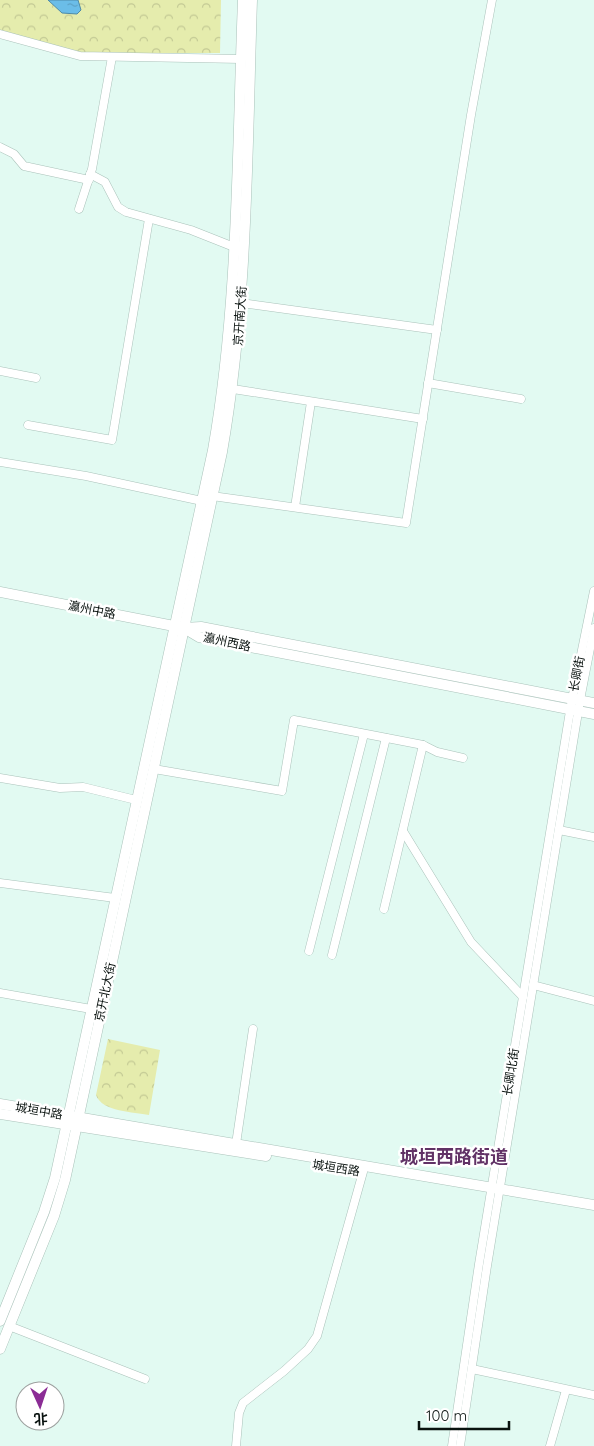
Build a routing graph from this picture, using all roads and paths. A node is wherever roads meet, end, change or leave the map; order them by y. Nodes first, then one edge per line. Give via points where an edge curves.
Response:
1 (243, 0) edge
2 (252, 0) edge
3 (492, 0) edge
4 (0, 34) edge
5 (112, 57) junction
6 (241, 59) junction
7 (0, 148) edge
8 (89, 177) junction
9 (79, 209) dead end
10 (149, 219) junction
11 (234, 247) junction
12 (241, 303) junction
13 (437, 330) junction
14 (0, 371) edge
15 (36, 378) dead end
16 (428, 384) junction
17 (233, 389) junction
18 (520, 399) dead end
19 (311, 402) junction
20 (423, 419) junction
21 (28, 425) dead end
22 (0, 462) edge
23 (212, 496) junction
24 (202, 501) junction
25 (295, 507) junction
26 (594, 591) edge
27 (0, 592) edge
28 (179, 627) junction
29 (594, 628) edge
30 (594, 703) edge
31 (575, 705) junction
32 (594, 714) edge
33 (364, 734) junction
34 (386, 738) junction
35 (423, 745) junction
36 (463, 758) dead end
37 (154, 769) junction
38 (0, 778) edge
39 (136, 800) junction
40 (559, 830) junction
41 (403, 831) junction
42 (594, 837) edge
43 (0, 883) edge
44 (115, 898) junction
45 (384, 909) dead end
46 (310, 951) dead end
47 (332, 955) dead end
48 (534, 985) junction
49 (0, 993) edge
50 (523, 997) junction
51 (594, 1001) edge
52 (91, 1009) junction
53 (253, 1029) dead end
54 (0, 1104) edge
55 (0, 1114) edge
56 (73, 1121) junction
57 (236, 1144) junction
58 (363, 1172) junction
59 (495, 1191) junction
60 (594, 1205) edge
61 (594, 1211) edge
62 (5, 1324) edge
63 (0, 1349) edge
64 (472, 1369) junction
65 (145, 1379) dead end
66 (566, 1390) junction
67 (594, 1395) edge
68 (236, 1446) edge
69 (452, 1446) edge
70 (460, 1446) edge
71 (550, 1446) edge

1 - 6 main road, 京开南大街
2 - 12 main road, 京开南大街
3 - 13 street
4 - 5 street via 66,54
5 - 6 street
5 - 8 street
6 - 11 main road, 京开南大街
7 - 8 street via 14,154 24,166
8 - 9 street
8 - 10 street via 109,187 118,207
10 - 11 street via 191,230
10 - 21 street via 112,440
11 - 24 main road, 京开南大街 via 227,366
12 - 13 street
12 - 17 main road, 京开南大街
13 - 16 street
14 - 15 street
16 - 18 street
16 - 20 street
17 - 19 street
17 - 23 main road, 京开南大街
19 - 20 street
19 - 25 street
20 - 25 street via 406,523
22 - 24 street via 86,476
23 - 25 street
23 - 28 main road, 京开南大街
24 - 28 main road, 京开南大街
26 - 31 street, 长卿街
27 - 28 main road, 瀛州中路
28 - 31 main road, 瀛州西路 via 201,627
28 - 37 main road, 京开北大街
28 - 39 main road, 京开北大街
29 - 31 street, 长卿街
30 - 31 main road, 瀛州西路
31 - 32 main road, 瀛州西路
31 - 40 street, 长卿北街
31 - 50 street, 长卿北街
33 - 34 street
33 - 37 street via 294,720 282,791
33 - 46 street
34 - 35 street
34 - 47 street
35 - 36 street
35 - 41 street
37 - 56 main road, 京开北大街
38 - 39 street via 60,788 82,786
39 - 44 main road, 京开北大街
40 - 42 street
40 - 48 street, 长卿北街
41 - 45 street
41 - 50 street via 471,942
43 - 44 street
44 - 52 main road, 京开北大街
48 - 51 street
48 - 59 street, 长卿北街
49 - 52 street
50 - 59 street, 长卿北街
52 - 56 main road, 京开北大街
53 - 57 street
54 - 56 main road, 城垣中路
55 - 56 main road, 城垣中路
56 - 57 main road, 城垣西路
56 - 58 main road, 城垣西路
56 - 62 main road, 京开北大街 via 60,1200
57 - 59 main road, 城垣西路
58 - 59 main road, 城垣西路
58 - 68 street via 317,1336 308,1350 243,1403
59 - 60 main road, 城垣西路
59 - 61 main road, 城垣西路
59 - 64 street, 长卿北街
59 - 69 street, 长卿北街
62 - 63 main road, 京开北大街
62 - 65 street
64 - 66 street
64 - 70 street, 长卿北街
66 - 67 street
66 - 71 street

